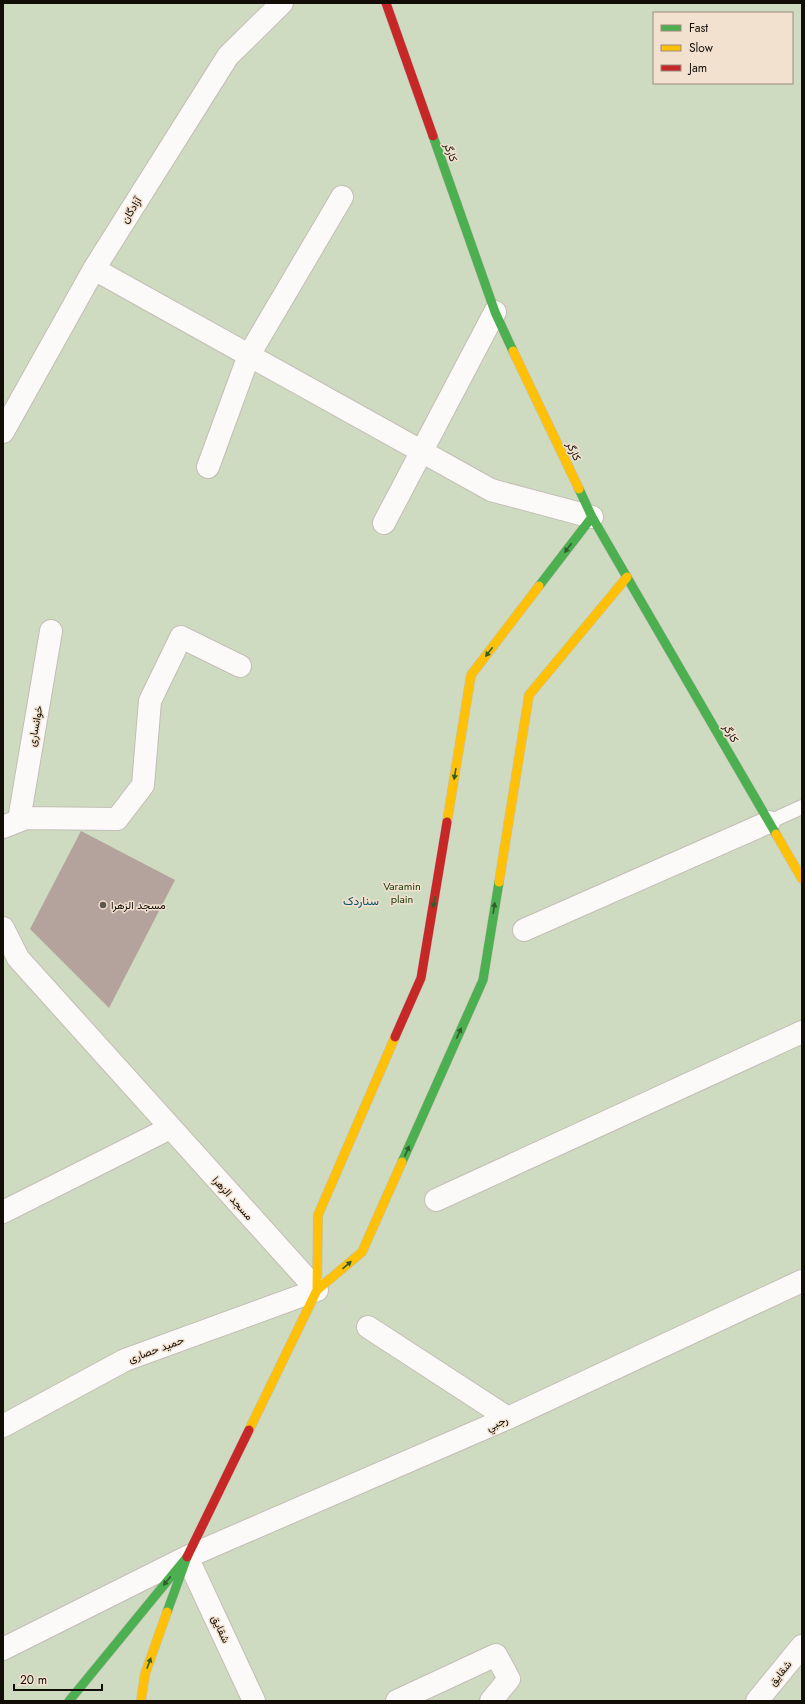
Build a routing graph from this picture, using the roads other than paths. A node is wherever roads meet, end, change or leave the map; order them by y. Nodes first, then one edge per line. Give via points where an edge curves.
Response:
1 (282, 3) edge
2 (386, 3) edge
3 (342, 197) dead end
4 (94, 269) junction
5 (495, 312) junction
6 (248, 355) junction
7 (3, 432) edge
8 (422, 452) junction
9 (208, 467) dead end
10 (592, 517) junction
11 (384, 523) dead end
12 (627, 577) junction
13 (51, 631) dead end
14 (240, 666) dead end
15 (802, 807) edge
16 (769, 822) junction
17 (11, 824) edge
18 (802, 879) edge
19 (3, 928) edge
20 (524, 930) dead end
21 (802, 1032) edge
22 (170, 1128) junction
23 (436, 1200) dead end
24 (3, 1212) edge
25 (802, 1281) edge
26 (317, 1290) junction
27 (368, 1327) road end
28 (508, 1418) junction
29 (3, 1426) edge
30 (188, 1557) junction
31 (802, 1646) edge
32 (3, 1649) edge
33 (69, 1701) edge
34 (141, 1701) edge
35 (254, 1701) edge
36 (398, 1701) edge
37 (491, 1701) edge
38 (757, 1701) edge

1 - 4 street, آزادگان via 228,56
2 - 5 main road, کارگر
3 - 6 street
4 - 6 street
4 - 7 street, آزادگان
5 - 8 street
5 - 10 main road, کارگر
6 - 8 street
6 - 9 street
8 - 10 street via 491,490
8 - 11 street
10 - 12 main road, کارگر
10 -> 26 main road via 471,675 422,978 318,1215
12 - 16 main road, کارگر
26 -> 12 main road via 362,1252 483,980 529,695
13 - 17 street, خوانساری
14 - 17 street via 181,637 150,701 143,785 117,819 26,818
15 - 16 lane
16 - 18 main road, کارگر
16 - 20 street
19 - 22 street, مسجد الزهرا via 18,958
21 - 23 street
22 - 24 street
22 - 26 street, مسجد الزهرا
25 - 28 street, رجبي
26 - 29 street, حمید حصاری via 125,1360
26 - 30 main road
27 - 28 street
28 - 30 street, رجبي
30 - 32 street
30 -> 33 main road
34 -> 30 main road via 145,1674
30 - 35 street, شقايق
31 - 38 street, شقايق
36 - 37 street via 496,1655 509,1680

